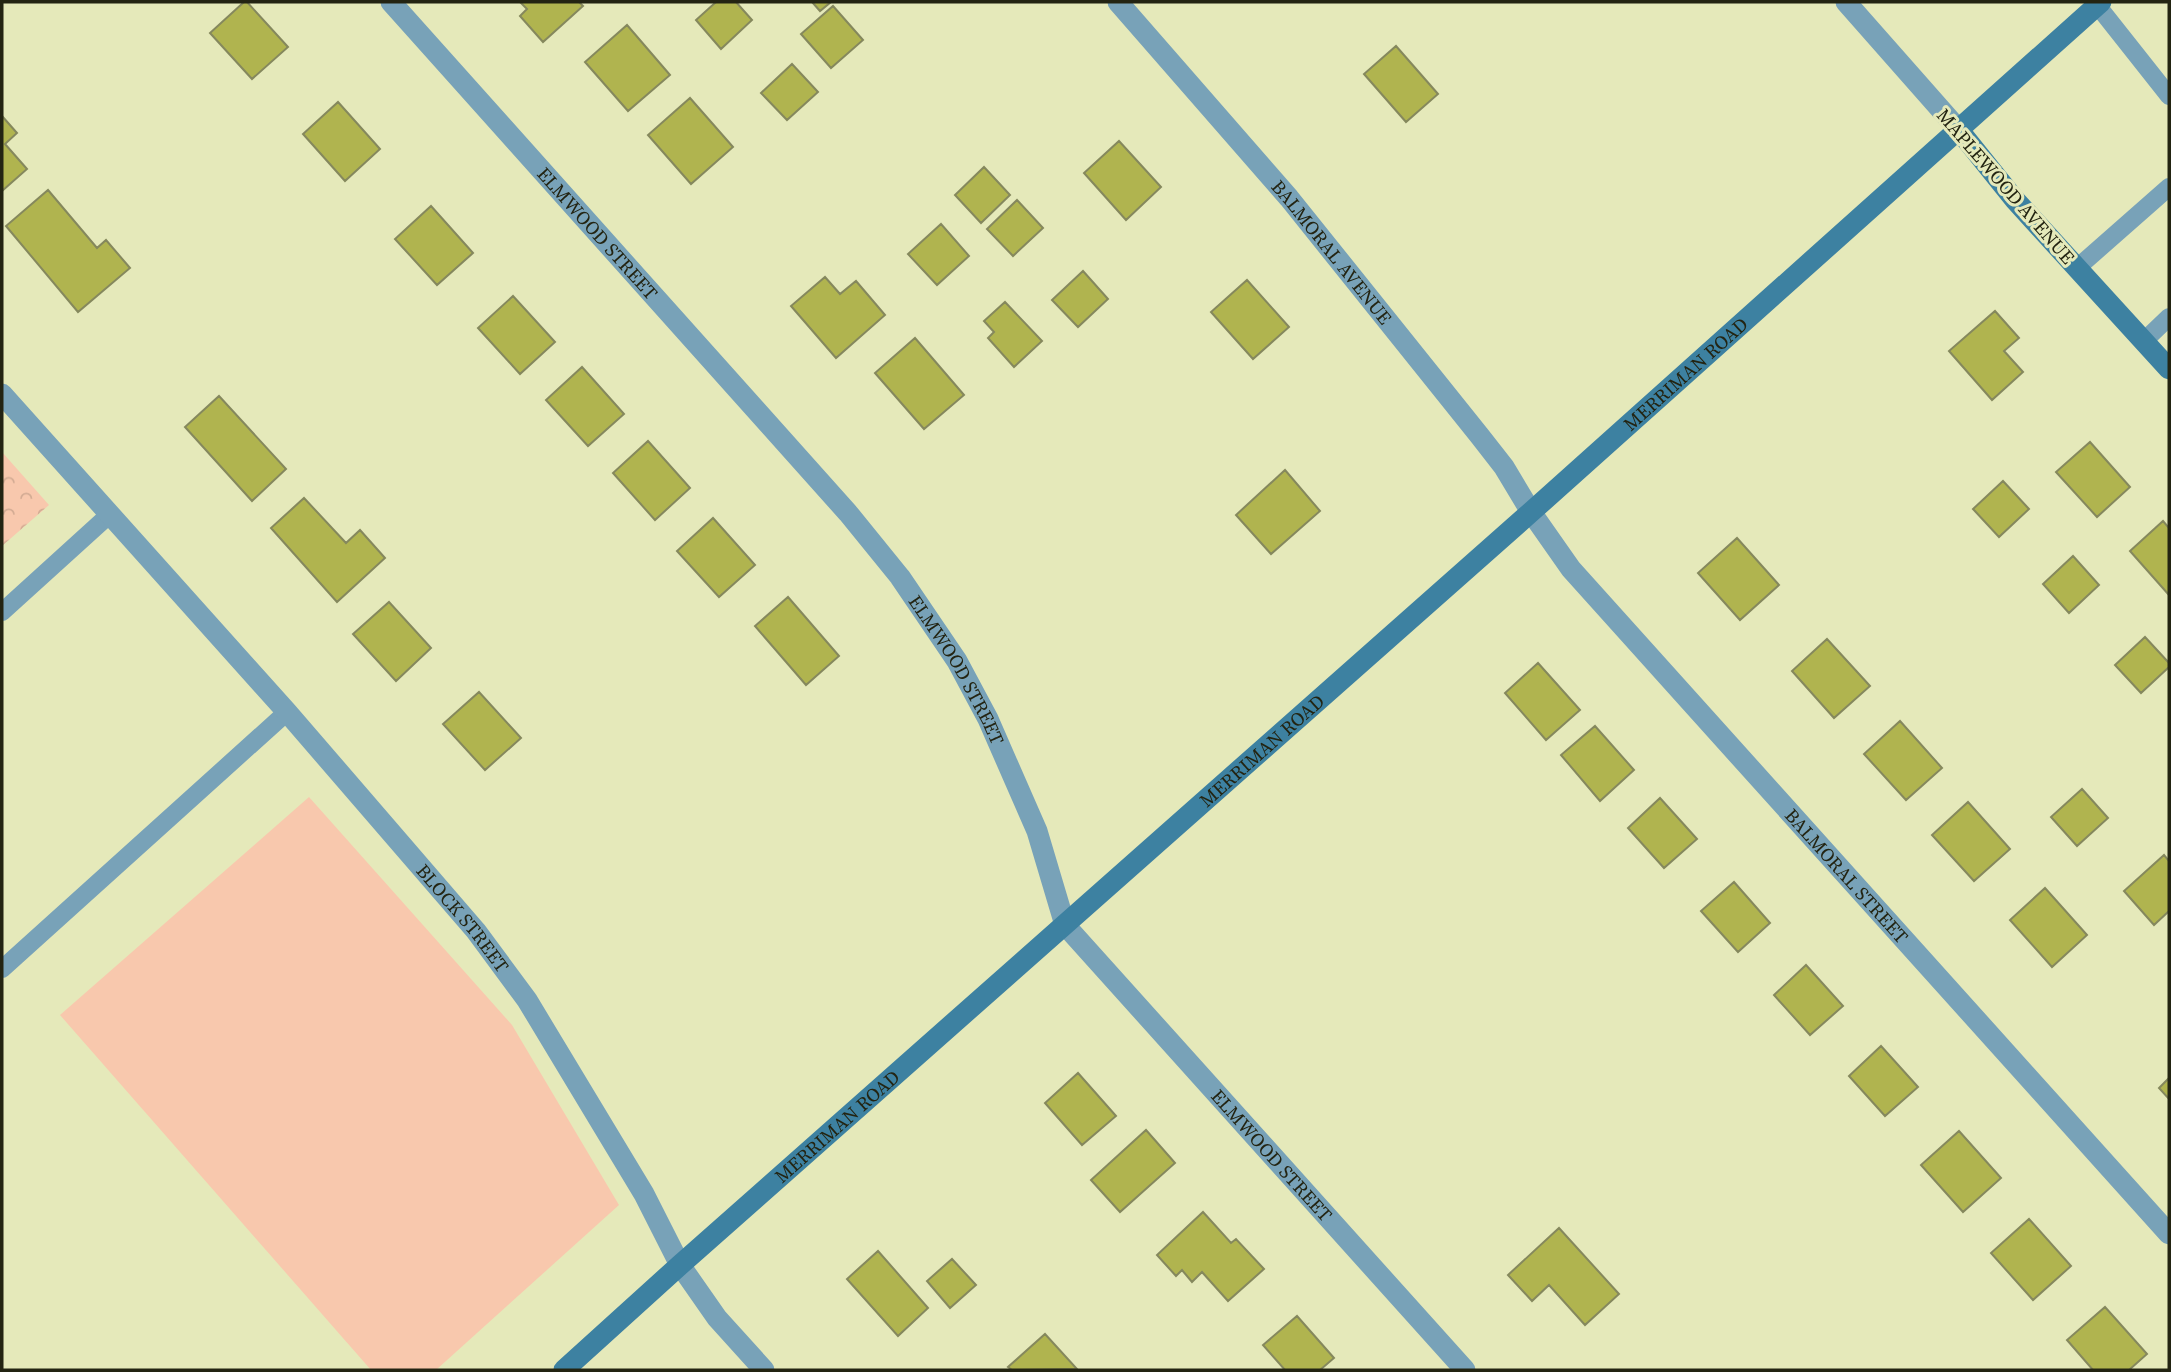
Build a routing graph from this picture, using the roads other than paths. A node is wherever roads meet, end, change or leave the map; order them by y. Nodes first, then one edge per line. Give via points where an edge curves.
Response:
1 (391, 2) edge
2 (1118, 2) edge
3 (1846, 2) edge
4 (2099, 3) edge
5 (2169, 96) edge
6 (1958, 129) junction
7 (2169, 187) edge
8 (2077, 268) junction
9 (2169, 317) edge
10 (2144, 341) junction
11 (2169, 369) edge
12 (2, 394) edge
13 (107, 512) junction
14 (1531, 512) junction
15 (2, 612) edge
16 (287, 712) junction
17 (1065, 925) junction
18 (2, 969) edge
19 (2169, 1234) edge
20 (680, 1265) junction
21 (564, 1370) edge
22 (764, 1370) edge
23 (1465, 1370) edge

1 - 17 street, ELMWOOD STREET via 900,577 957,662 988,719 1037,831
2 - 14 street, BALMORAL AVENUE via 1289,198 1504,467
3 - 6 street, MAPLEWOOD AVENUE
4 - 5 lane
4 - 6 main road, MERRIMAN ROAD
6 - 8 main road, MAPLEWOOD AVENUE
6 - 14 main road, MERRIMAN ROAD
7 - 8 lane
8 - 10 main road, MAPLEWOOD AVENUE
9 - 10 lane
10 - 11 main road, MAPLEWOOD AVENUE
12 - 13 street, BLOCK STREET
13 - 15 lane
13 - 16 street, BLOCK STREET
14 - 17 main road, MERRIMAN ROAD
14 - 19 street, BALMORAL STREET via 1571,569
16 - 18 lane
16 - 20 street, BLOCK STREET via 476,931 527,1000 644,1194
17 - 20 main road, MERRIMAN ROAD
17 - 23 street, ELMWOOD STREET
20 - 21 main road, MERRIMAN ROAD
20 - 22 street, BLOCK STREET via 717,1318

